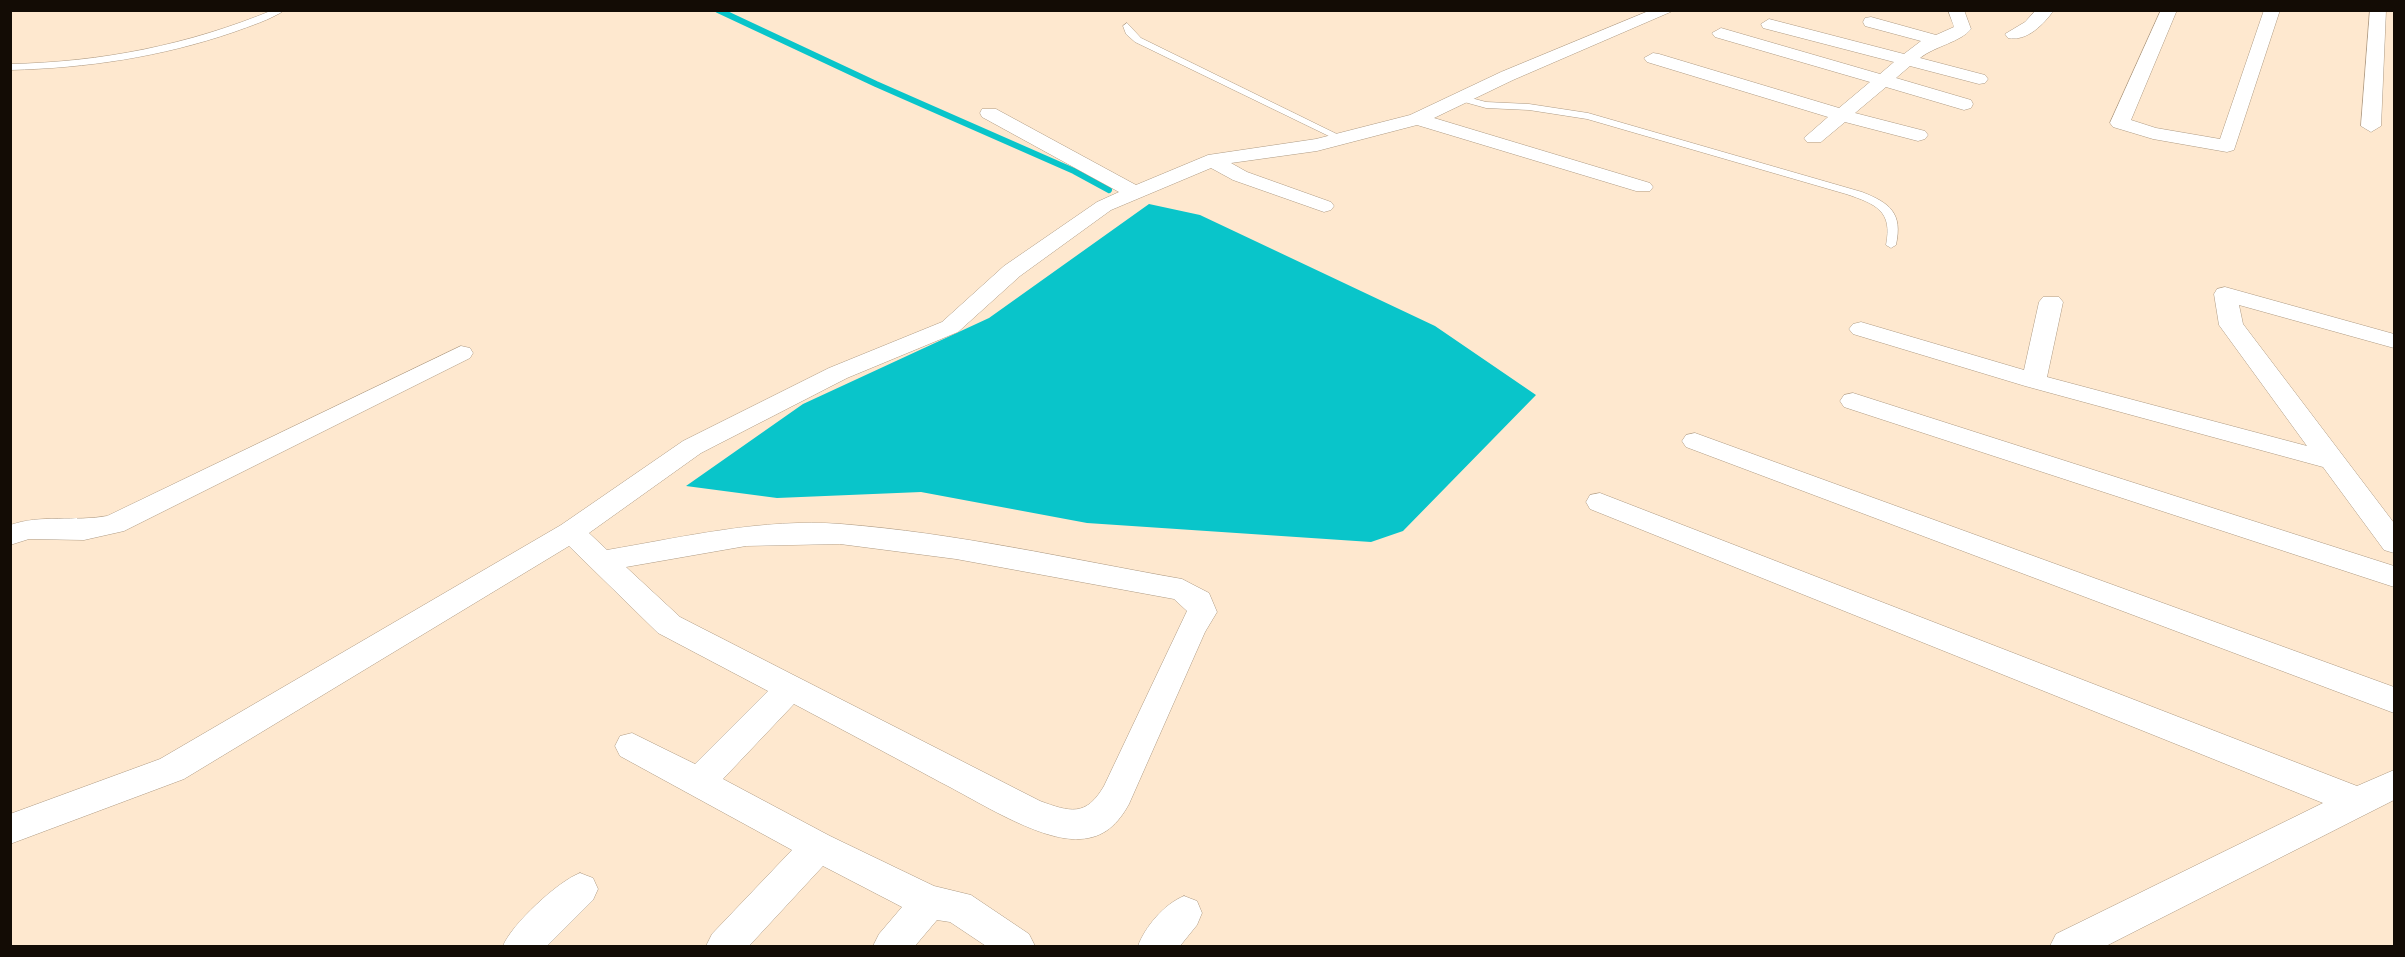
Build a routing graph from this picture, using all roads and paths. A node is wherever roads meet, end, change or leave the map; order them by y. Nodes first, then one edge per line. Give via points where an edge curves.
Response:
1 (281, 10) edge
2 (1667, 10) edge
3 (1956, 10) edge
4 (2046, 10) edge
5 (2169, 10) edge
6 (2272, 10) edge
7 (2378, 10) edge
8 (1871, 22) dead end
9 (1769, 24) dead end
10 (1127, 26) dead end
11 (1721, 33) dead end
12 (2014, 34) dead end
13 (1940, 41) junction
14 (1653, 57) dead end
15 (1905, 61) junction
16 (10, 67) edge
17 (1979, 79) dead end
18 (1882, 81) junction
19 (1460, 98) junction
20 (1964, 104) dead end
21 (988, 113) dead end
22 (1842, 115) junction
23 (1417, 118) junction
24 (2371, 126) dead end
25 (1918, 135) dead end
26 (1340, 138) junction
27 (1814, 138) dead end
28 (1212, 160) junction
29 (1643, 187) dead end
30 (1136, 193) junction
31 (1324, 206) dead end
32 (1891, 245) dead end
33 (2051, 302) dead end
34 (1861, 329) dead end
35 (2394, 341) edge
36 (461, 353) dead end
37 (2034, 381) junction
38 (1853, 401) dead end
39 (1695, 441) dead end
40 (2332, 460) junction
41 (1600, 502) dead end
42 (571, 532) junction
43 (10, 536) edge
44 (2394, 543) edge
45 (601, 561) junction
46 (2394, 577) edge
47 (790, 688) junction
48 (2394, 700) edge
49 (632, 746) dead end
50 (700, 781) junction
51 (2394, 784) edge
52 (2359, 802) junction
53 (10, 829) edge
54 (818, 847) junction
55 (580, 888) dead end
56 (929, 902) junction
57 (1184, 913) dead end
58 (522, 946) edge
59 (725, 946) edge
60 (892, 946) edge
61 (1016, 946) edge
62 (1157, 946) edge
63 (2069, 946) edge

1 - 16 lane via 177,48 94,63
2 - 19 street
3 - 13 street via 1963,29
4 - 12 street via 2031,26
5 - 6 street via 2120,123 2227,146
7 - 24 street
8 - 13 street
9 - 15 street
10 - 26 lane via 1138,40
11 - 18 street
13 - 15 street via 1924,46
14 - 22 street
15 - 17 street
15 - 18 street
18 - 20 street
18 - 22 street
19 - 23 street
19 - 32 lane via 1486,105 1588,116 1843,189 1890,213 1894,226
21 - 30 street
22 - 25 street
22 - 27 street
23 - 26 street
23 - 29 street
26 - 28 street via 1317,145
28 - 30 street
28 - 31 street via 1240,176
30 - 42 street via 1104,206 1012,271 950,327 838,373 692,447
33 - 37 street
34 - 37 street
35 - 40 street via 2225,294 2231,325
36 - 43 street via 114,524 84,530 28,529
37 - 40 street
38 - 46 street
39 - 48 street
40 - 44 street
41 - 52 street
42 - 45 street
42 - 53 street via 172,769
45 - 47 street via 669,625
45 - 47 street via 746,536 840,534 956,549 1182,590 1198,601 1202,612 1117,794 1104,815 1085,826 1056,822 1028,811
47 - 50 street
49 - 50 street
50 - 54 street
51 - 52 street
52 - 63 street
54 - 56 street
54 - 59 street
55 - 58 street
56 - 60 street
56 - 61 street via 958,907
57 - 62 street

